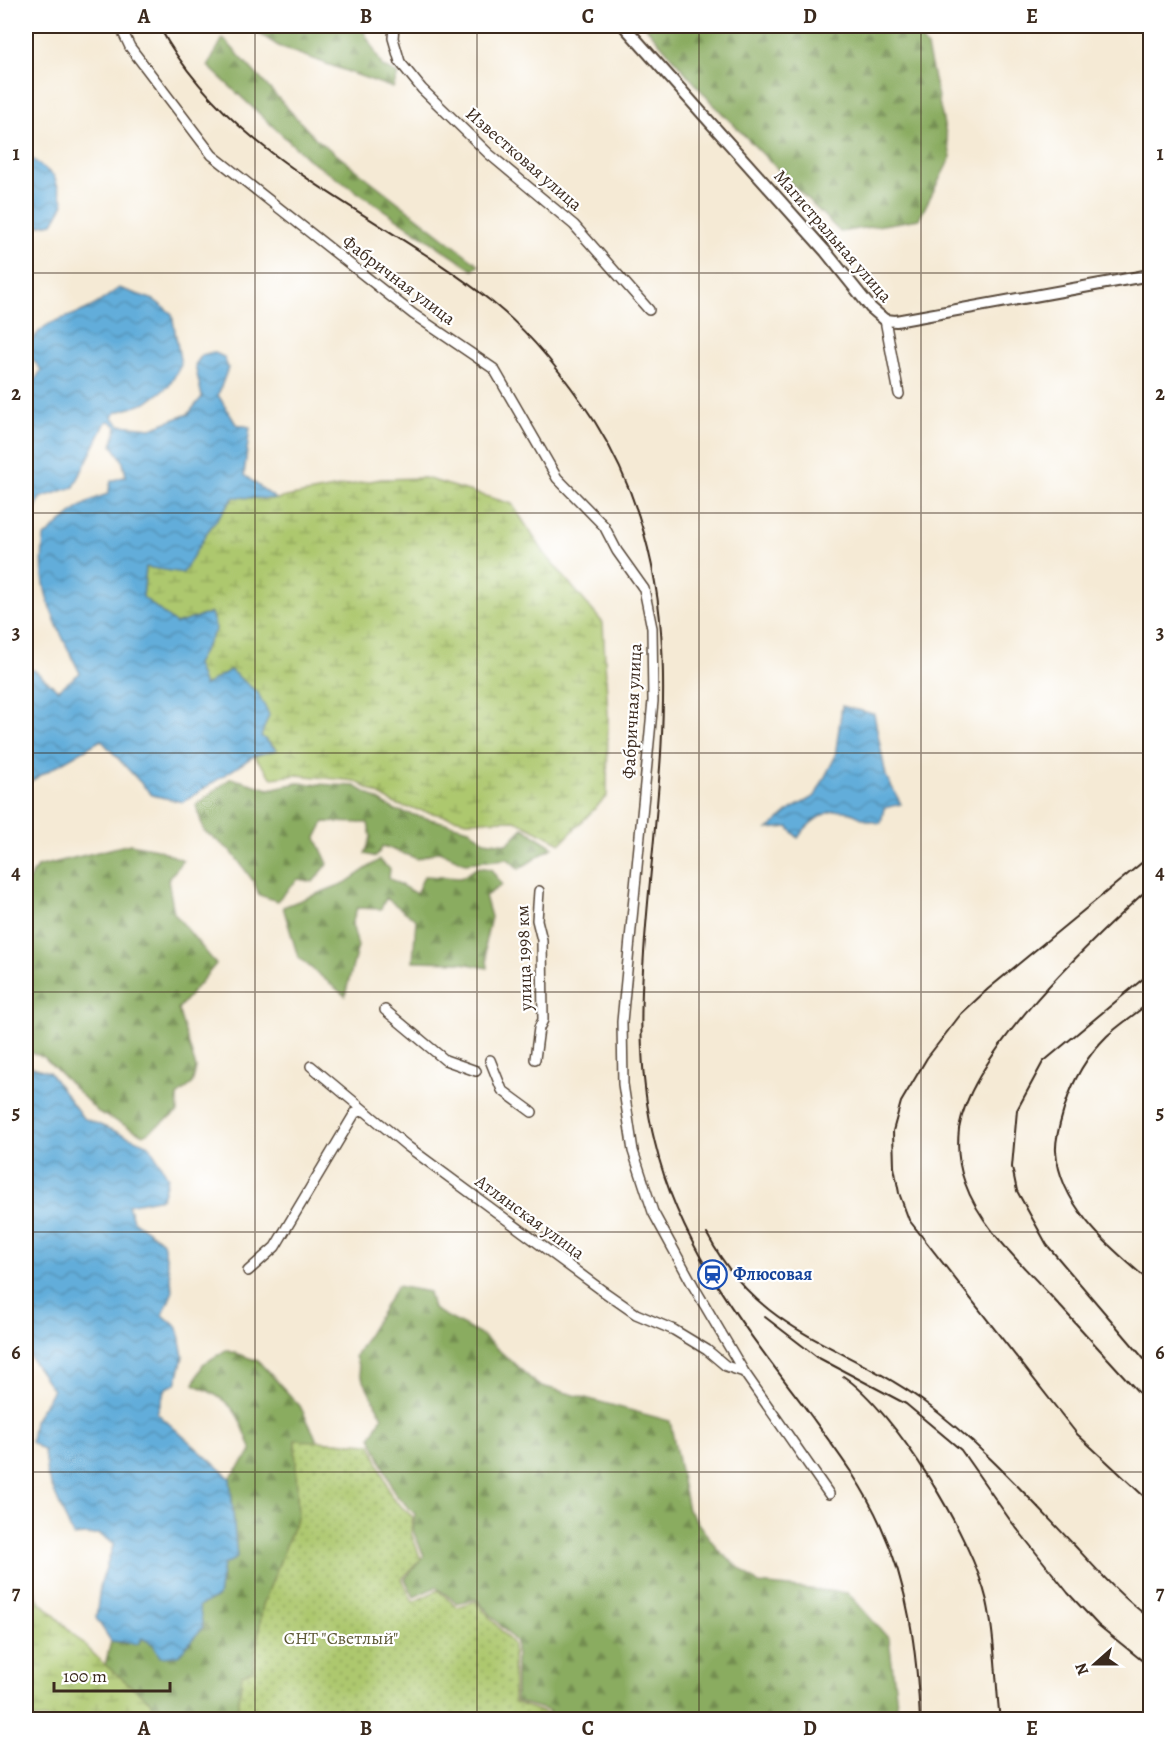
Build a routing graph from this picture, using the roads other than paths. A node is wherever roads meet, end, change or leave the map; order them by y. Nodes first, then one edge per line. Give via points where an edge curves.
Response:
1 (120, 26) edge
2 (394, 26) edge
3 (624, 26) edge
4 (1150, 275) edge
5 (649, 310) dead end
6 (885, 320) junction
7 (899, 394) dead end
8 (539, 891) dead end
9 (385, 1010) dead end
10 (536, 1059) dead end
11 (490, 1060) dead end
12 (310, 1066) dead end
13 (476, 1071) dead end
14 (362, 1111) junction
15 (532, 1112) dead end
16 (248, 1271) dead end
17 (744, 1372) junction
18 (828, 1494) dead end

1 - 17 street, Фабричная улица via 130,47 212,155 413,314 494,369 557,478 604,526 644,589 652,628 653,701 626,955 623,1084 633,1151 654,1212
2 - 5 street, Известковая улица via 400,62 422,89 489,154 574,225
3 - 6 street, Магистральная улица
4 - 6 street, Магистральная улица
6 - 7 street
8 - 10 street, улица 1998 км via 543,1020
9 - 13 street via 445,1060
11 - 15 street via 502,1090
12 - 14 street, Атлянская улица
14 - 16 street via 355,1113 343,1129 323,1170 275,1246
14 - 17 street, Атлянская улица via 628,1309 707,1350 726,1366
17 - 18 street, Фабричная улица

